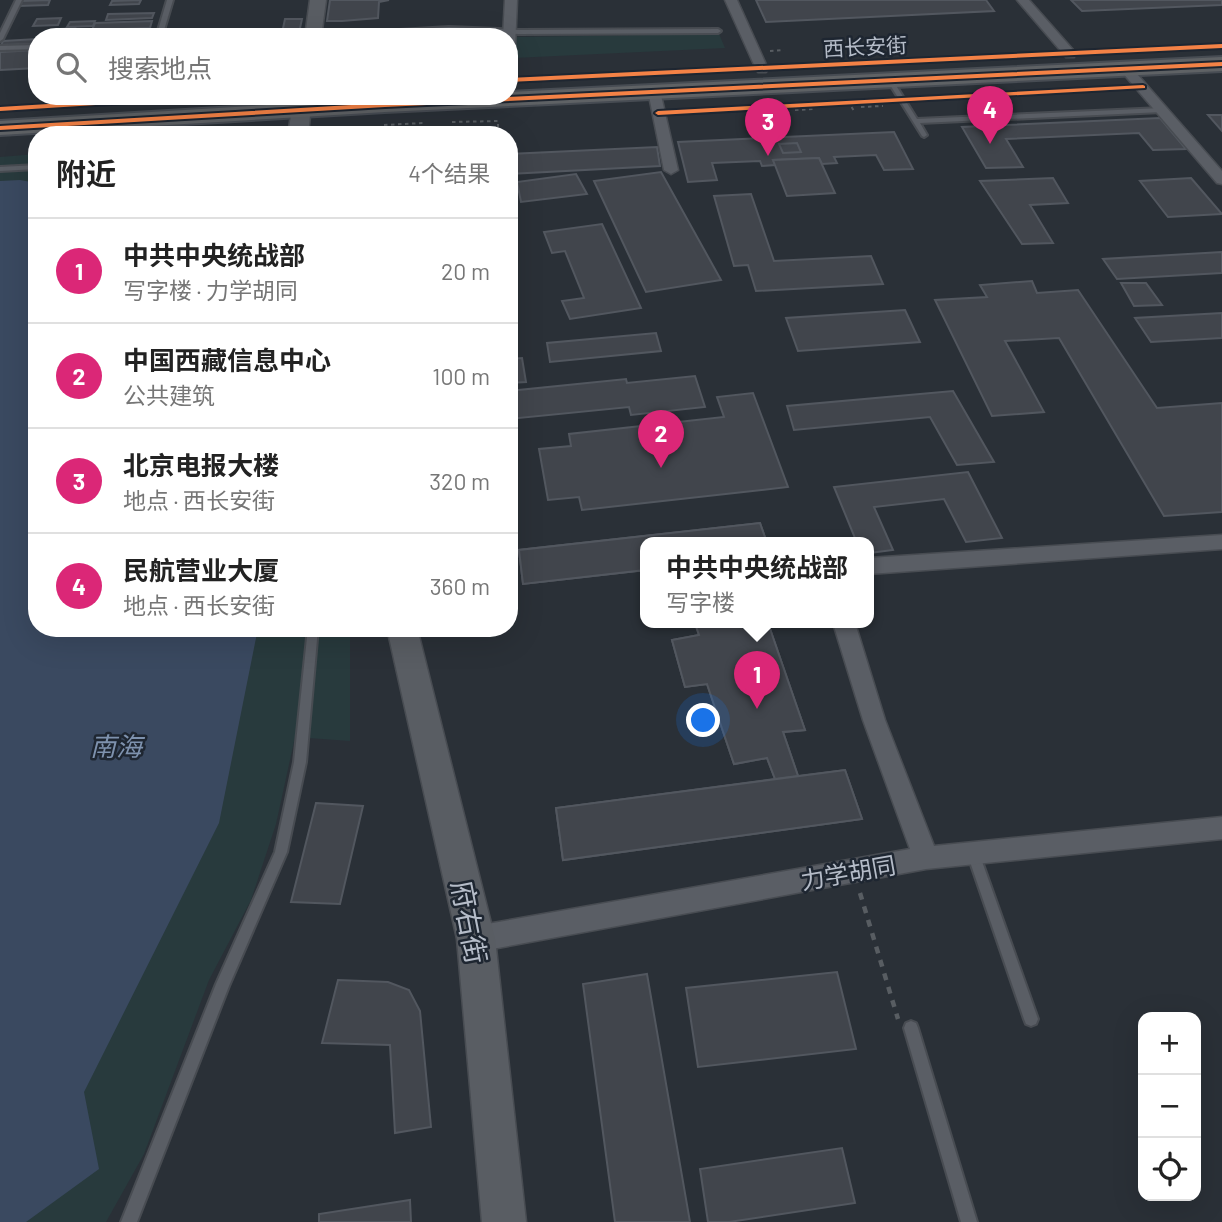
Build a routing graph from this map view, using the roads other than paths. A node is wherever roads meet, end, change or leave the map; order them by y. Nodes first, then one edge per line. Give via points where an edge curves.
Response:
1 (19, 0) edge
2 (170, 0) edge
3 (318, 0) edge
4 (511, 0) edge
5 (731, 0) edge
6 (1023, 0) edge
7 (3, 26) edge
8 (162, 28) edge
9 (314, 28) edge
10 (511, 28) edge
11 (718, 31) dead end
12 (518, 32) edge
13 (0, 39) edge
14 (1222, 46) edge
15 (28, 47) edge
16 (0, 48) edge
17 (1070, 54) junction
18 (763, 60) junction
19 (1222, 64) edge
20 (1126, 69) junction
21 (518, 79) edge
22 (896, 90) junction
23 (654, 91) junction
24 (518, 96) edge
25 (74, 105) edge
26 (279, 105) edge
27 (303, 105) edge
28 (0, 110) edge
29 (1162, 110) junction
30 (915, 121) junction
31 (299, 126) edge
32 (0, 128) edge
33 (923, 135) dead end
34 (28, 167) edge
35 (0, 169) edge
36 (671, 170) dead end
37 (1222, 180) edge
38 (1222, 542) edge
39 (874, 566) edge
40 (846, 628) edge
41 (312, 637) edge
42 (404, 637) edge
43 (1222, 828) edge
44 (973, 853) junction
45 (926, 858) junction
46 (476, 939) junction
47 (1031, 1019) dead end
48 (911, 1028) dead end
49 (129, 1222) edge
50 (504, 1222) edge
51 (969, 1222) edge

1 - 7 lane
2 - 8 lane
3 - 9 main road
4 - 10 street
5 - 18 street
6 - 17 street
7 - 13 lane
11 - 12 lane
14 - 17 highway, 西长安街
15 - 16 lane
17 - 18 highway, 西长安街
18 - 21 highway, 西长安街
19 - 20 highway, 西长安街
20 - 22 highway, 西长安街
20 - 29 street
22 - 23 highway, 西长安街
22 - 30 lane
23 - 24 highway, 西长安街
23 - 36 street
25 - 28 highway
26 - 32 highway, 西长安街
27 - 31 main road
29 - 30 lane
29 - 37 street
30 - 33 lane
34 - 35 lane
38 - 39 street
40 - 45 street via 874,720
41 - 49 lane via 300,762 281,852
42 - 46 main road, 府右街
43 - 44 street, 力学胡同
44 - 45 street, 力学胡同
44 - 47 lane
45 - 46 street, 力学胡同
46 - 50 main road, 府右街
48 - 51 lane

